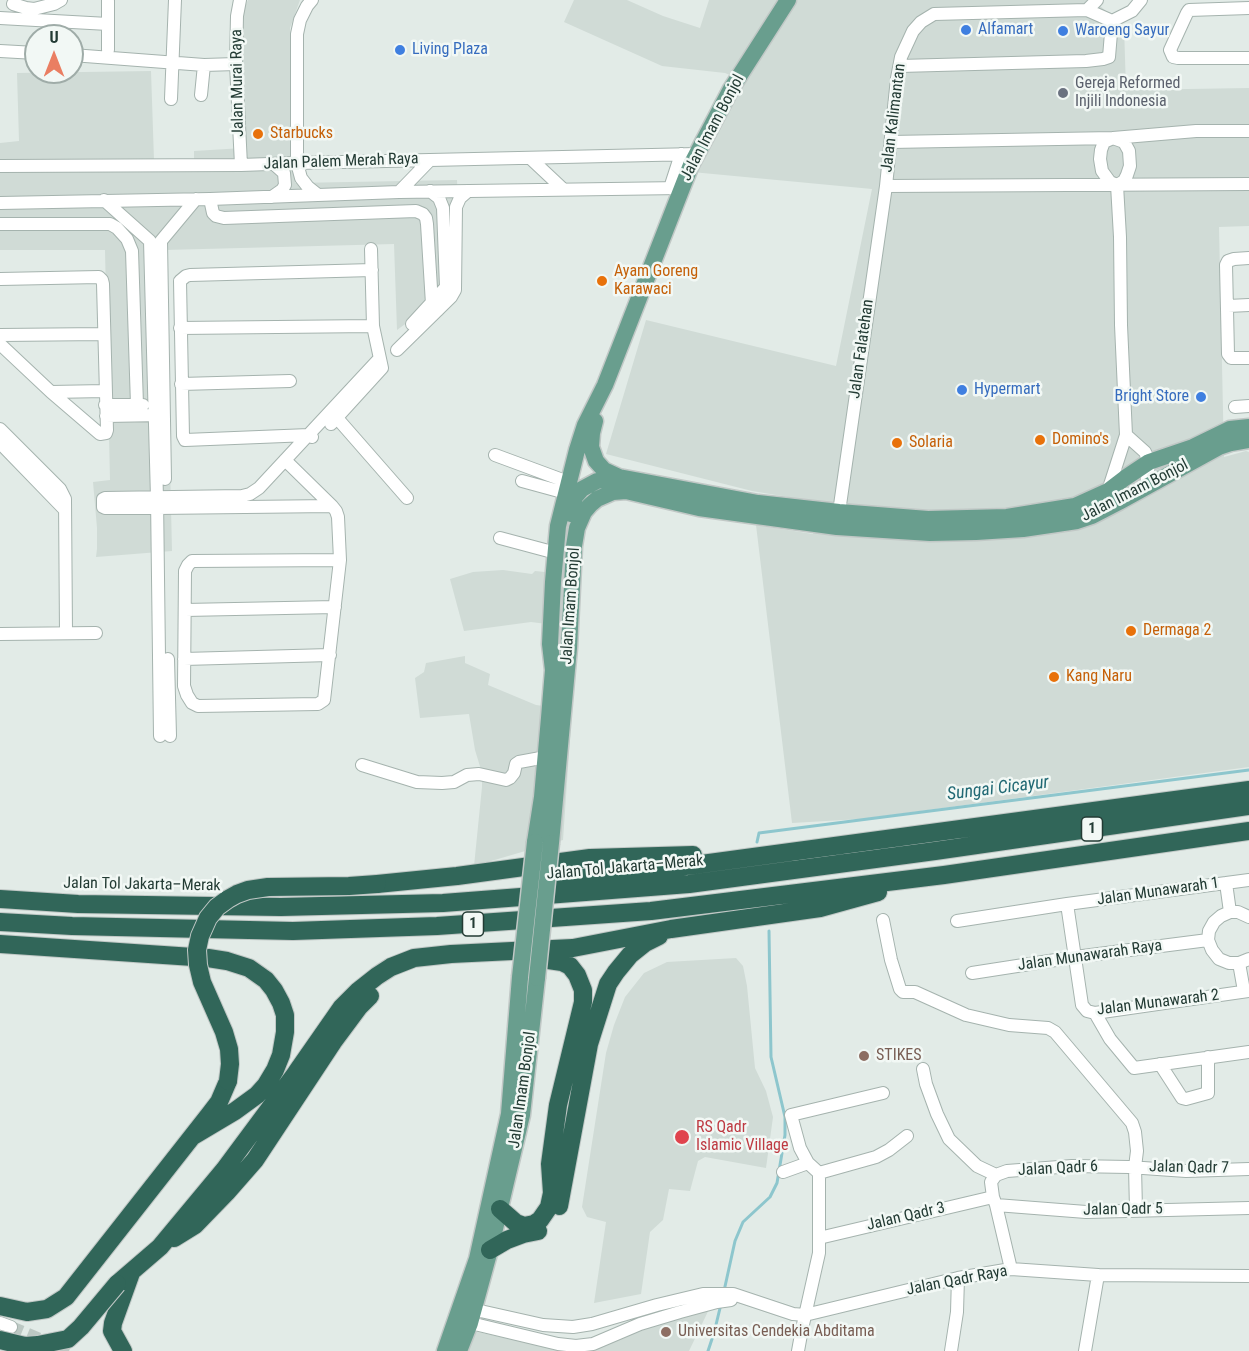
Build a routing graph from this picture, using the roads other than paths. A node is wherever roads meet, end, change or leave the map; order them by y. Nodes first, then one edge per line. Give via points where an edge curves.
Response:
1 (61, 0) edge
2 (175, 0) edge
3 (240, 0) edge
4 (312, 0) edge
5 (788, 0) edge
6 (940, 0) edge
7 (1096, 0) edge
8 (1141, 0) edge
9 (108, 1) edge
10 (11, 2) edge
11 (1249, 8) edge
12 (1088, 10) junction
13 (0, 18) edge
14 (18, 19) junction
15 (1112, 21) junction
16 (108, 24) junction
17 (108, 50) dead end
18 (0, 51) edge
19 (24, 52) edge
20 (84, 56) edge
21 (1249, 58) edge
22 (173, 62) junction
23 (901, 62) junction
24 (236, 63) junction
25 (204, 65) junction
26 (201, 95) dead end
27 (171, 99) dead end
28 (1249, 131) edge
29 (1113, 138) junction
30 (893, 142) junction
31 (689, 154) junction
32 (530, 158) junction
33 (430, 160) junction
34 (297, 163) junction
35 (274, 164) junction
36 (241, 165) junction
37 (0, 166) edge
38 (1249, 184) edge
39 (1117, 185) junction
40 (886, 186) junction
41 (676, 188) junction
42 (563, 189) junction
43 (430, 191) junction
44 (468, 191) junction
45 (399, 192) junction
46 (318, 195) junction
47 (272, 196) junction
48 (104, 200) junction
49 (196, 200) junction
50 (210, 200) junction
51 (0, 203) edge
52 (0, 224) edge
53 (155, 241) junction
54 (372, 249) dead end
55 (1249, 258) edge
56 (372, 270) junction
57 (0, 279) edge
58 (1249, 305) edge
59 (1228, 306) junction
60 (435, 307) junction
61 (373, 326) junction
62 (180, 328) junction
63 (104, 334) junction
64 (0, 335) edge
65 (0, 344) edge
66 (395, 348) dead end
67 (1249, 358) edge
68 (290, 381) dead end
69 (181, 384) junction
70 (605, 385) junction
71 (105, 391) junction
72 (356, 391) junction
73 (51, 392) junction
74 (137, 405) junction
75 (1235, 406) dead end
76 (1249, 406) edge
77 (105, 410) junction
78 (159, 410) junction
79 (337, 418) junction
80 (1249, 427) edge
81 (0, 429) edge
82 (1126, 435) junction
83 (312, 437) junction
84 (1249, 440) edge
85 (0, 444) edge
86 (495, 455) dead end
87 (288, 462) junction
88 (1149, 462) junction
89 (618, 477) junction
90 (522, 481) dead end
91 (567, 487) junction
92 (1146, 488) junction
93 (1108, 491) junction
94 (407, 498) dead end
95 (207, 501) junction
96 (161, 503) junction
97 (243, 506) junction
98 (332, 506) junction
99 (65, 510) junction
100 (839, 512) junction
101 (929, 526) junction
102 (500, 538) dead end
103 (556, 553) junction
104 (340, 560) junction
105 (335, 607) junction
106 (185, 610) junction
107 (66, 633) junction
108 (96, 633) dead end
109 (0, 634) edge
110 (330, 655) junction
111 (184, 659) junction
112 (557, 674) junction
113 (165, 736) dead end
114 (546, 757) junction
115 (362, 765) dead end
116 (1249, 790) edge
117 (1249, 806) edge
118 (1249, 831) edge
119 (543, 842) junction
120 (814, 849) junction
121 (944, 875) junction
122 (1249, 880) edge
123 (1226, 883) junction
124 (0, 899) edge
125 (443, 903) junction
126 (1067, 904) junction
127 (1230, 912) junction
128 (1249, 917) edge
129 (883, 920) dead end
130 (957, 921) dead end
131 (0, 922) edge
132 (671, 929) junction
133 (1208, 940) junction
134 (0, 944) edge
135 (1075, 957) junction
136 (1244, 961) edge
137 (972, 972) dead end
138 (529, 978) junction
139 (1246, 991) edge
140 (1095, 1013) junction
141 (1249, 1052) edge
142 (1208, 1057) junction
143 (1160, 1064) junction
144 (923, 1069) dead end
145 (883, 1093) dead end
146 (193, 1136) junction
147 (907, 1136) dead end
148 (808, 1163) junction
149 (1132, 1167) junction
150 (1249, 1169) edge
151 (783, 1172) dead end
152 (819, 1173) junction
153 (994, 1178) junction
154 (995, 1201) junction
155 (1249, 1208) edge
156 (1136, 1210) junction
157 (499, 1216) junction
158 (523, 1233) junction
159 (819, 1238) junction
160 (160, 1247) junction
161 (490, 1250) junction
162 (1011, 1269) junction
163 (132, 1271) junction
164 (1098, 1275) junction
165 (1249, 1276) edge
166 (958, 1278) junction
167 (718, 1298) junction
168 (0, 1306) edge
169 (465, 1315) junction
170 (806, 1315) junction
171 (573, 1328) junction
172 (4, 1330) edge
173 (576, 1346) junction
174 (123, 1351) edge
175 (446, 1351) edge
176 (459, 1351) edge
177 (798, 1351) edge
178 (951, 1351) edge
179 (1085, 1351) edge

1 - 10 street via 34,9
2 - 22 street
3 - 24 street, Jalan Murai Raya
4 - 34 street via 297,34
5 - 31 main road, Jalan Imam Bonjol
6 - 23 street, Jalan Kalimantan via 938,8 911,28 898,63
7 - 12 street
8 - 15 street via 1132,11
9 - 16 street
10 - 14 street
11 - 21 street via 1189,10 1170,50 1178,58
12 - 15 street
12 - 23 street, Jalan Kalimantan via 934,14 913,32
13 - 14 street
14 - 16 street
15 - 23 street via 1109,57 1103,59
16 - 17 street
18 - 19 street
20 - 22 street
22 - 25 street
22 - 27 street
23 - 30 street, Jalan Kalimantan
24 - 25 street
24 - 36 street, Jalan Murai Raya
25 - 26 street
28 - 29 street
29 - 30 street
29 - 39 street via 1104,142 1100,159 1102,171
29 - 39 street via 1124,142 1130,151 1127,175
30 - 40 street, Jalan Kalimantan
31 - 32 street, Jalan Palem Merah Raya
31 - 41 main road, Jalan Imam Bonjol
32 - 33 street, Jalan Palem Merah Raya
32 - 42 street
33 - 34 street, Jalan Palem Merah Raya
33 - 45 street
34 - 35 street, Jalan Palem Merah Raya
34 - 46 street via 301,178
35 - 36 street, Jalan Palem Merah Raya
35 - 47 street via 284,173 285,184
36 - 37 street, Jalan Palem Merah Raya
38 - 39 street
39 - 40 street
39 - 82 street
40 - 100 street, Jalan Falatehan
41 - 42 street, Jalan Palem Merah Raya
41 - 70 main road, Jalan Imam Bonjol
42 - 44 street, Jalan Palem Merah Raya
43 - 44 street, Jalan Palem Merah Raya
43 - 45 street, Jalan Palem Merah Raya
43 - 60 street via 443,208 446,287
44 - 60 street via 456,207 455,290
45 - 46 street, Jalan Palem Merah Raya
46 - 47 street, Jalan Palem Merah Raya
47 - 50 street, Jalan Palem Merah Raya
48 - 49 street, Jalan Palem Merah Raya
48 - 51 street, Jalan Palem Merah Raya
48 - 53 street
49 - 50 street, Jalan Palem Merah Raya
49 - 53 street
50 - 60 street via 213,213 224,218 416,211 423,214
52 - 74 street via 110,224 127,239 132,251
53 - 78 street
54 - 56 street
55 - 59 street via 1234,259 1226,265
56 - 61 street
56 - 62 street via 186,276 180,281
57 - 63 street via 99,277 103,284
58 - 59 street
59 - 67 street via 1228,354 1232,358
60 - 66 street
61 - 62 street
61 - 72 street via 381,363
62 - 69 street
63 - 64 street
63 - 71 street
65 - 73 street
68 - 69 street
69 - 83 street via 185,440
70 - 89 main road via 591,447 600,466
70 - 91 main road, Jalan Imam Bonjol via 585,425
71 - 73 street
71 - 77 street
72 - 79 street
72 - 83 street
73 - 77 street via 100,434 107,430
74 - 77 street
74 - 78 street
75 - 76 street
77 - 78 street
78 - 96 street
79 - 83 street
79 - 94 street
80 - 88 main road, Jalan Imam Bonjol via 1230,429
81 - 99 street via 60,489
82 - 88 street via 1145,452
82 - 93 street
83 - 87 street
84 - 92 main road, Jalan Imam Bonjol via 1219,447
85 - 99 street
86 - 91 street
87 - 95 street via 250,494
87 - 97 street via 265,493
87 - 98 street
88 - 92 street
88 - 93 main road, Jalan Imam Bonjol
89 - 100 main road, Jalan Imam Bonjol via 758,503
89 - 112 main road via 597,481 575,497 562,581
90 - 91 street
91 - 103 main road, Jalan Imam Bonjol
92 - 101 main road, Jalan Imam Bonjol via 1077,521 976,532
93 - 101 main road, Jalan Imam Bonjol via 1075,506
95 - 96 street
95 - 97 street
96 - 113 street
97 - 98 street
98 - 104 street via 338,517
99 - 107 street
100 - 101 main road, Jalan Imam Bonjol
101 - 112 main road, Jalan Imam Bonjol via 837,527 613,492 590,505 577,528
102 - 103 street
103 - 112 main road, Jalan Imam Bonjol via 550,635
104 - 105 street
104 - 106 street via 192,561 185,571
105 - 106 street
105 - 110 street
106 - 111 street
107 - 108 street
107 - 109 street
110 - 111 street
110 - 111 street via 324,700 318,704 198,706 192,703 184,686
112 - 114 main road, Jalan Imam Bonjol
112 - 119 main road, Jalan Imam Bonjol
114 - 115 street via 519,762 506,780 479,774 442,783 417,782
114 - 119 main road, Jalan Imam Bonjol
116 - 120 highway
117 - 125 highway, Jalan Tol Jakarta–Merak / 1 via 689,884
118 - 121 highway, 1
119 - 138 main road, Jalan Imam Bonjol, bridge
120 - 125 highway via 549,882
120 - 146 highway, bridge via 590,858 457,876 349,886 268,887 237,894 208,918 197,950 202,982 224,1032 230,1064 219,1102
121 - 131 highway, 1 via 651,911 437,926 293,931
121 - 132 highway via 820,908
122 - 123 street, Jalan Munawarah 1
123 - 126 street, Jalan Munawarah 1
123 - 127 street
124 - 125 highway, Jalan Tol Jakarta–Merak / 1 via 281,907
126 - 130 street, Jalan Munawarah 1
126 - 135 street
127 - 128 street
127 - 133 street via 1214,922
129 - 149 street via 903,992 915,992 966,1015 1055,1032 1132,1123 1137,1151
132 - 158 highway via 630,955 608,984 589,1044 557,1214 541,1230
132 - 160 highway via 573,948 414,958 391,967 342,1007 224,1170
133 - 135 street, Jalan Munawarah Raya
133 - 136 street via 1219,958 1228,963
134 - 146 highway via 208,958 249,968 266,980 285,1015 281,1055 275,1070 257,1095
135 - 137 street, Jalan Munawarah Raya
135 - 140 street, Jalan Munawarah 2 via 1082,1005
136 - 139 street
138 - 157 main road, Jalan Imam Bonjol via 522,1115
138 - 169 main road, Jalan Imam Bonjol via 509,1114
139 - 140 street, Jalan Munawarah 2
140 - 143 street via 1134,1068
141 - 142 street
142 - 143 street
142 - 143 street via 1208,1093 1186,1099
144 - 153 street via 949,1139
145 - 148 street via 791,1115
146 - 168 highway via 66,1297 47,1309 27,1312
147 - 152 street via 876,1158
148 - 151 street
148 - 152 street
149 - 150 street, Jalan Qadr 7 via 1186,1171
149 - 153 street, Jalan Qadr 6 via 1052,1167 1007,1171
149 - 156 street
152 - 159 street
153 - 154 street
154 - 156 street, Jalan Qadr 5 via 1086,1212
154 - 159 street, Jalan Qadr 3
154 - 162 street
155 - 156 street, Jalan Qadr 5
157 - 158 highway via 508,1228
157 - 160 highway via 524,1226 540,1220 549,1207 558,1105 583,1002 577,975 562,962 518,958 456,961 426,965 389,978 359,1006 255,1160 195,1225
157 - 161 main road, Jalan Imam Bonjol
158 - 161 highway
159 - 170 street
160 - 163 highway
161 - 169 main road, Jalan Imam Bonjol
162 - 164 street, Jalan Qadr Raya
162 - 166 street, Jalan Qadr Raya
163 - 172 highway, bridge via 68,1339 25,1346
163 - 174 highway via 112,1331
164 - 165 street, Jalan Qadr Raya
164 - 179 street
166 - 170 street, Jalan Qadr Raya
166 - 178 street
167 - 170 street, Jalan Qadr Raya via 735,1297
167 - 171 street, Jalan Qadr Raya via 703,1294
167 - 173 street, Jalan Qadr Raya via 593,1344
169 - 171 street, Jalan Qadr Raya
169 - 173 street, Jalan Qadr Raya
169 - 175 main road, Jalan Imam Bonjol
169 - 176 main road, Jalan Imam Bonjol
170 - 177 street
171 - 173 street

